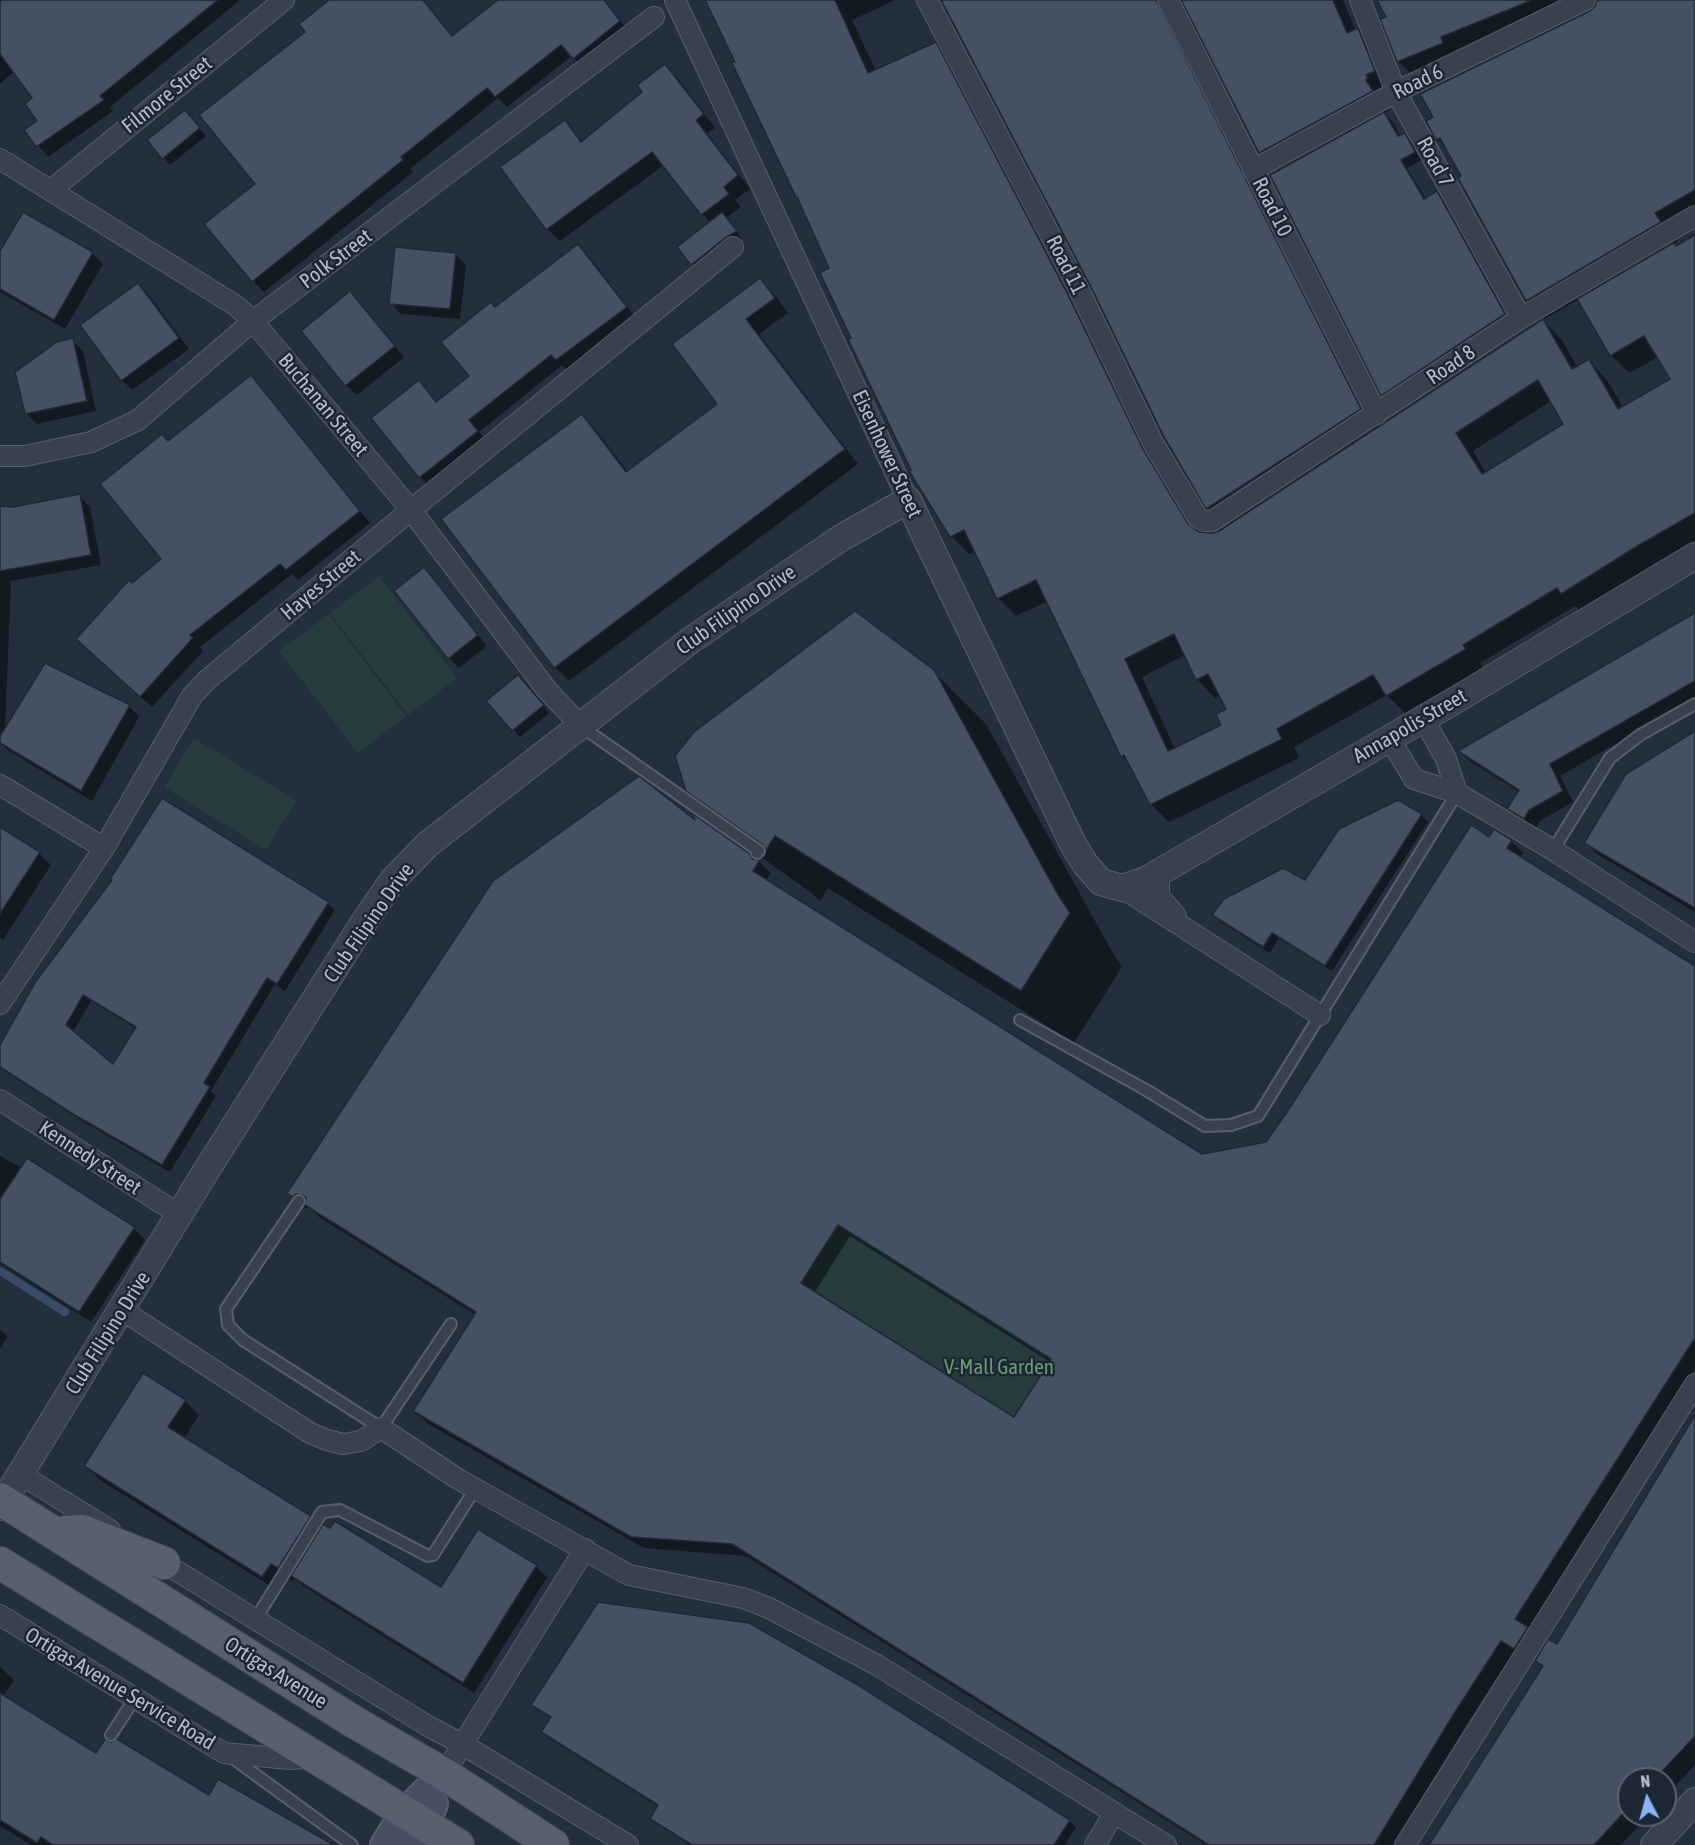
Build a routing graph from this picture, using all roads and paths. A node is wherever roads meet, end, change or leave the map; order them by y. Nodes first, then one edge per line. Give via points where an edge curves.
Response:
1 (284, 0) edge
2 (675, 0) edge
3 (927, 0) edge
4 (1168, 0) edge
5 (1360, 0) edge
6 (1585, 0) edge
7 (654, 16) dead end
8 (1396, 92) junction
9 (0, 159) edge
10 (1253, 170) junction
11 (51, 190) junction
12 (1695, 216) edge
13 (733, 247) dead end
14 (1521, 318) junction
15 (253, 321) junction
16 (1377, 414) junction
17 (0, 456) edge
18 (908, 500) junction
19 (411, 510) junction
20 (1212, 521) joint
21 (1695, 556) edge
22 (1695, 704) edge
23 (1423, 718) junction
24 (580, 725) junction
25 (1389, 738) junction
26 (0, 784) edge
27 (1456, 793) junction
28 (104, 848) junction
29 (1553, 850) junction
30 (757, 853) dead end
31 (1159, 872) junction
32 (1122, 888) junction
33 (1187, 930) junction
34 (1695, 942) edge
35 (0, 1004) edge
36 (1320, 1015) junction
37 (1020, 1020) dead end
38 (0, 1100) edge
39 (299, 1201) dead end
40 (180, 1215) junction
41 (122, 1310) junction
42 (451, 1324) dead end
43 (1695, 1384) edge
44 (381, 1428) junction
45 (20, 1474) junction
46 (475, 1490) junction
47 (1, 1502) edge
48 (53, 1533) junction
49 (585, 1549) junction
50 (0, 1563) edge
51 (164, 1563) junction
52 (0, 1616) edge
53 (255, 1620) junction
54 (135, 1698) junction
55 (111, 1735) dead end
56 (462, 1744) junction
57 (224, 1753) junction
58 (315, 1758) junction
59 (444, 1774) junction
60 (1695, 1801) edge
61 (1114, 1812) junction
62 (414, 1828) edge
63 (352, 1845) edge
64 (385, 1845) edge
65 (458, 1845) edge
66 (553, 1845) edge
67 (628, 1845) edge
68 (1095, 1845) edge
69 (1166, 1845) edge
70 (1405, 1845) edge
71 (1654, 1845) edge

1 - 11 street, Filmore Street
2 - 18 street, Eisenhower Street
3 - 20 street, Road 11 via 1078,288 1154,443 1198,519
4 - 10 street, Road 10
5 - 8 street, Road 7
6 - 8 street, Road 6
7 - 15 street, Polk Street
8 - 10 street, Road 6
8 - 14 street, Road 7
9 - 11 street, Buchanan Street
10 - 16 street, Road 10
11 - 15 street, Buchanan Street via 235,305
12 - 14 street, Road 8
13 - 19 street, Hayes Street
14 - 16 street, Road 8
15 - 17 street, Polk Street via 138,420 74,446 25,456
15 - 19 street, Buchanan Street
16 - 20 street, Road 8
18 - 24 street, Club Filipino Drive via 841,538 691,640
18 - 32 street, Eisenhower Street via 1074,846 1101,882
19 - 24 street, Buchanan Street via 547,690
19 - 28 street, Hayes Street via 192,696
21 - 23 street, Annapolis Street
22 - 29 lane via 1640,735 1610,758
23 - 25 street, Annapolis Street
23 - 27 street via 1446,759
24 - 30 lane
24 - 40 street, Club Filipino Drive via 428,844 393,880
25 - 27 street via 1414,779
25 - 31 street, Annapolis Street
26 - 28 street
27 - 29 street
27 - 36 lane
28 - 35 street, Hayes Street
29 - 34 street
31 - 32 street, Annapolis Street
31 - 33 street via 1159,896
32 - 33 street
33 - 36 street
36 - 37 lane via 1258,1116 1231,1125 1205,1126
38 - 40 street, Kennedy Street
39 - 44 lane via 226,1309 228,1325 243,1340
40 - 41 street, Club Filipino Drive
41 - 44 street via 310,1433 344,1444 361,1441
41 - 45 street, Club Filipino Drive
42 - 44 lane
43 - 70 street
44 - 46 street
45 - 47 street, Club Filipino Drive
45 - 51 street
46 - 49 street
46 - 53 lane via 428,1557 339,1510 322,1512
47 - 48 main road, Ortigas Avenue
48 - 51 main road via 82,1531
48 - 59 main road, Ortigas Avenue
49 - 56 street
49 - 61 street via 629,1575 743,1598 769,1608 877,1665
50 - 58 main road
51 - 53 street
52 - 54 street, Ortigas Avenue Service Road
53 - 56 street
54 - 55 lane
54 - 57 street, Ortigas Avenue Service Road
56 - 59 street
56 - 67 street
57 - 58 street, Ortigas Avenue Service Road
57 - 63 lane
58 - 62 main road
59 - 62 main road
59 - 66 main road, Ortigas Avenue
60 - 71 street
61 - 68 street
61 - 69 street
62 - 64 main road
62 - 65 main road

